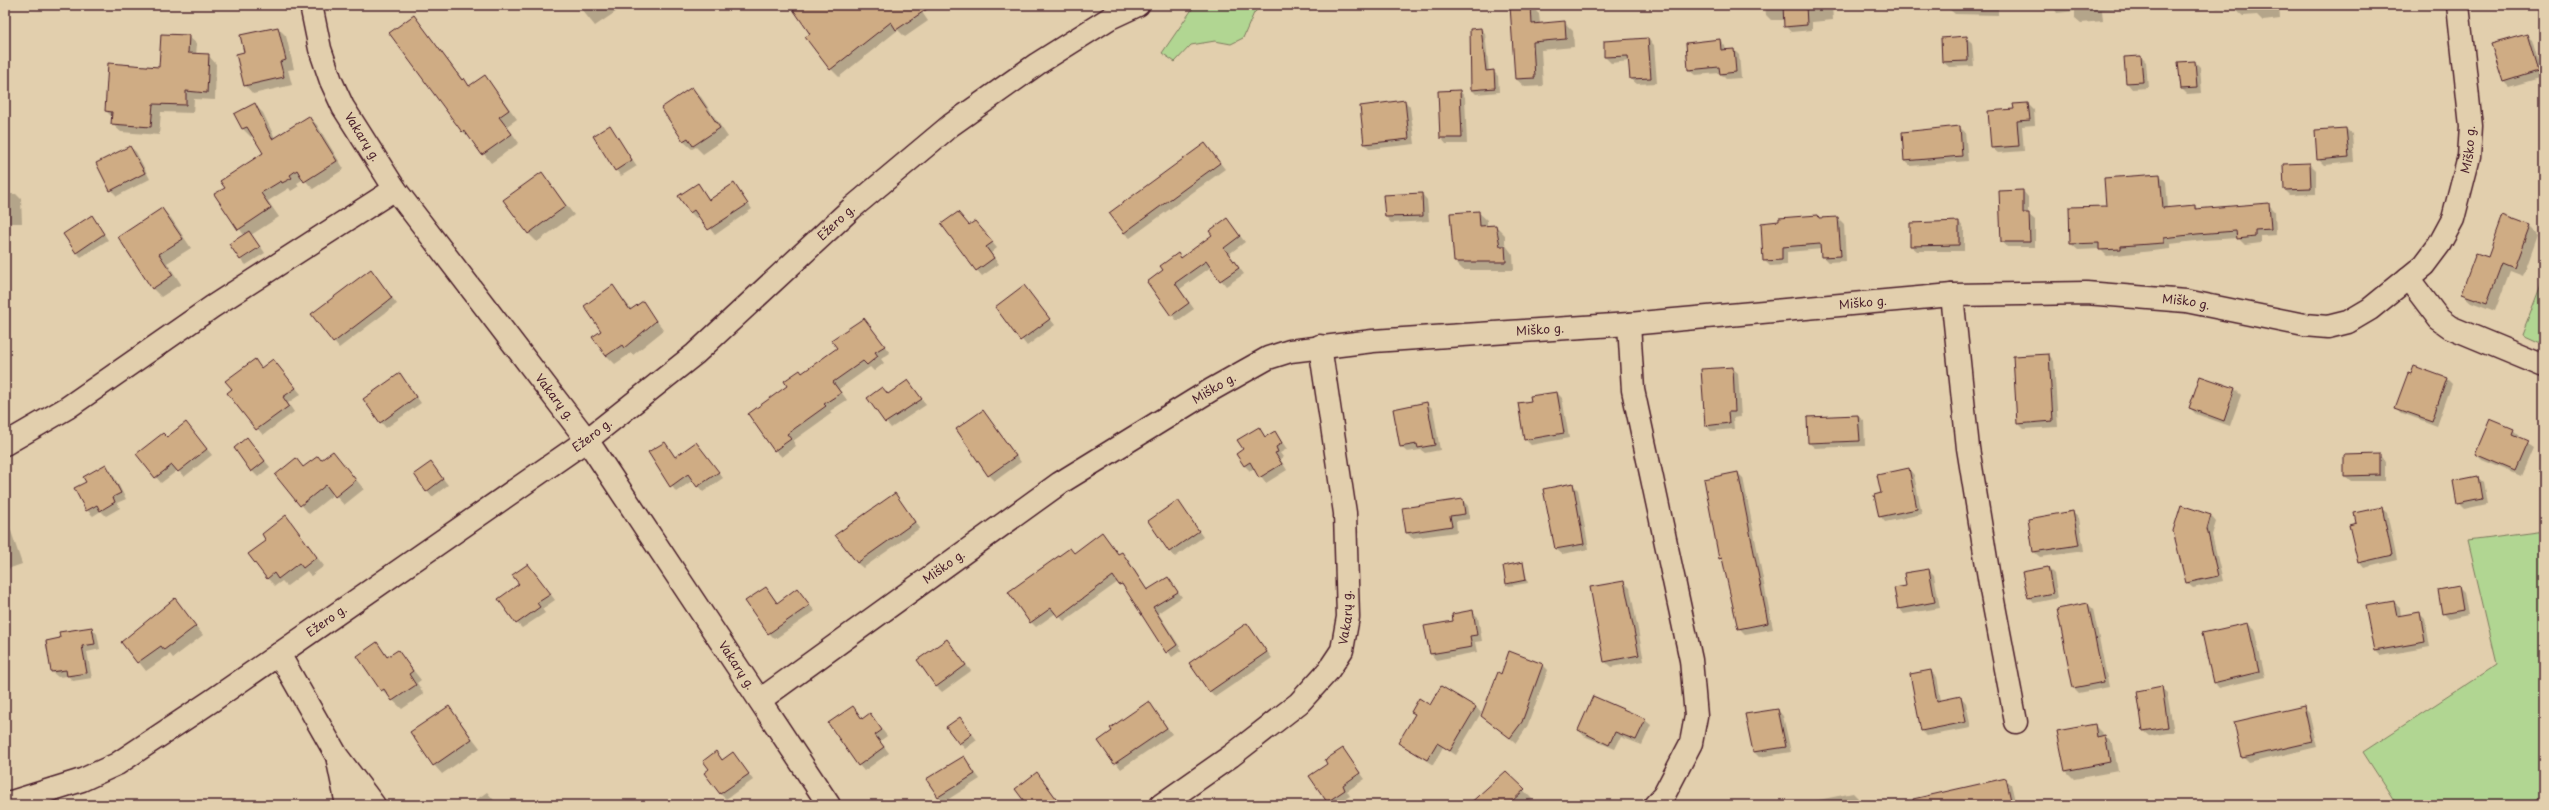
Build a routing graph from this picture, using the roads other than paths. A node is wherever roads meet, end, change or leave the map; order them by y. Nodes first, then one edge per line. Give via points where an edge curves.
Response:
1 (311, 5) edge
2 (1138, 5) edge
3 (2458, 5) edge
4 (395, 189) junction
5 (2408, 278) junction
6 (1952, 295) junction
7 (1629, 324) junction
8 (1320, 346) junction
9 (2544, 366) edge
10 (587, 440) junction
11 (5, 444) edge
12 (279, 654) junction
13 (760, 700) junction
14 (2016, 722) dead end
15 (337, 756) junction
16 (30, 801) edge
17 (5, 804) edge
18 (347, 805) edge
19 (374, 805) edge
20 (829, 805) edge
21 (1161, 805) edge
22 (1656, 805) edge

1 - 4 street, Vakarų g. via 320,49 331,81 343,107
2 - 10 street, Ežero g. via 1110,18 1037,64 951,125 858,203 695,354
3 - 5 street, Miško g. via 2470,126 2469,157 2452,219 2439,245 2424,265
4 - 10 street, Vakarų g.
4 - 11 street via 212,307 67,408
5 - 6 street, Miško g. via 2370,309 2348,322 2328,327 2304,326 2186,301 2086,293
5 - 9 street via 2439,320
6 - 7 street, Miško g.
6 - 14 street via 1968,448
7 - 8 street, Miško g. via 1373,340
7 - 22 street via 1633,390 1691,660 1696,716 1692,743
8 - 13 street, Miško g. via 1268,358 1060,483
8 - 21 street, Vakarų g. via 1345,513 1348,616 1342,650 1328,671 1299,703 1232,756
10 - 12 street, Ežero g.
10 - 13 street, Vakarų g.
12 - 15 street
12 - 16 street, Ežero g. via 117,764
13 - 20 street, Vakarų g.
15 - 18 street
15 - 19 street
16 - 17 street, Ežero g.

